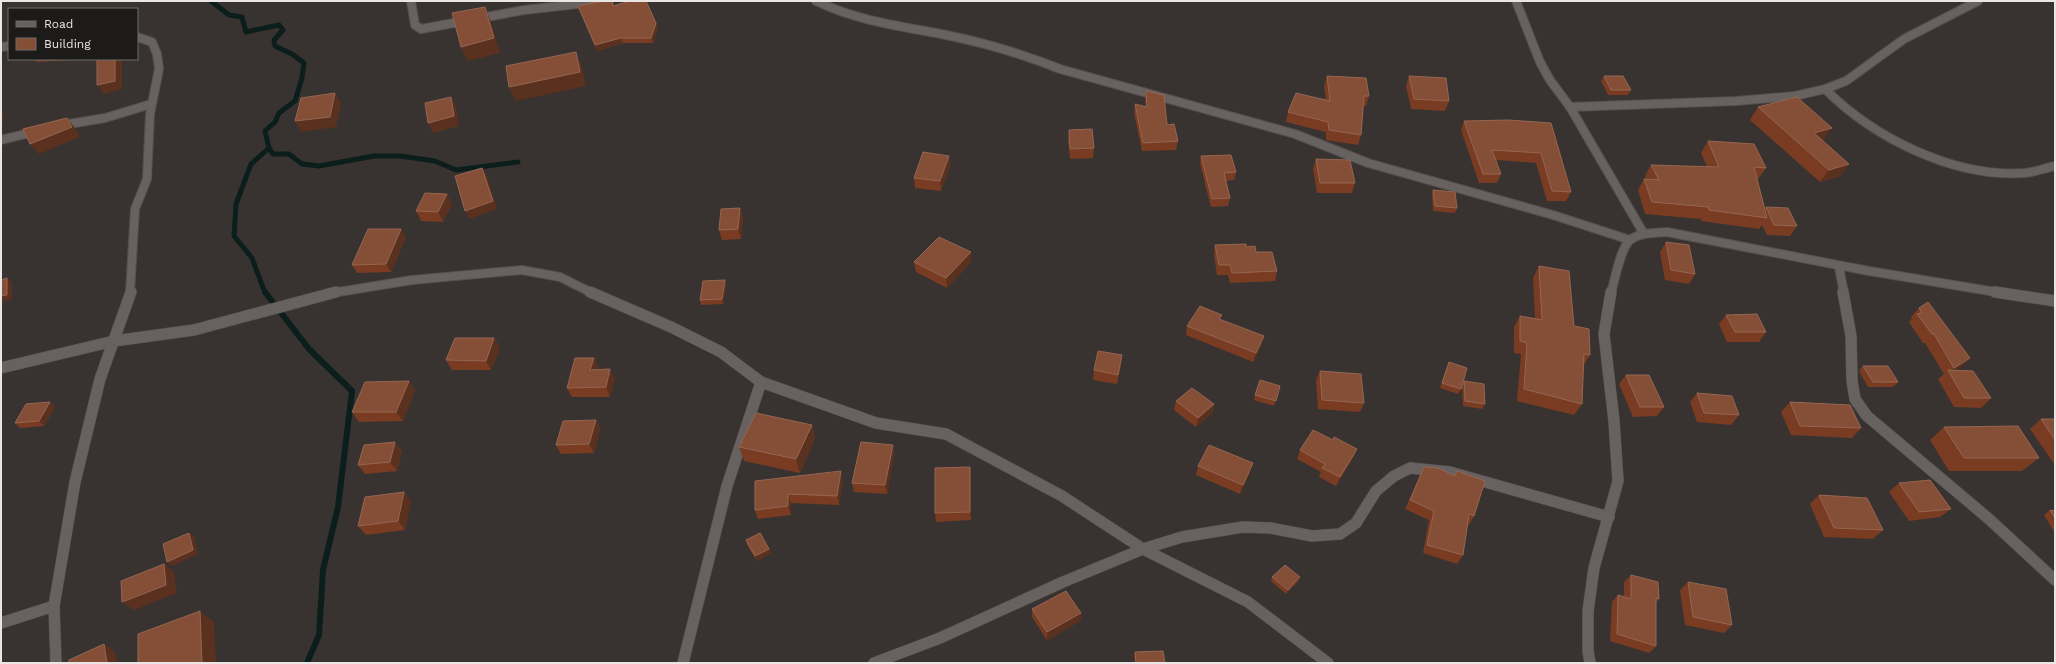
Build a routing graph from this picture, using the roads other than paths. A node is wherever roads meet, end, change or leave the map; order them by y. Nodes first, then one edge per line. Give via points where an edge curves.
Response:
1 (411, 1) edge
2 (604, 1) edge
3 (816, 1) edge
4 (1516, 1) edge
5 (1978, 1) edge
6 (138, 37) edge
7 (1825, 89) junction
8 (151, 104) junction
9 (1570, 107) junction
10 (1, 140) edge
11 (2055, 166) edge
12 (1644, 234) junction
13 (1630, 240) junction
14 (1839, 267) junction
15 (2055, 301) edge
16 (114, 341) junction
17 (1, 368) edge
18 (761, 382) junction
19 (1609, 517) junction
20 (1143, 549) junction
21 (2055, 580) edge
22 (54, 606) junction
23 (1, 623) edge
24 (56, 663) edge
25 (683, 663) edge
26 (874, 663) edge
27 (1328, 663) edge
28 (1590, 663) edge

1 - 2 street via 415,25 421,29 524,10
3 - 13 street via 830,8 891,26 946,35 1025,56 1060,69 1295,134 1368,163 1553,215
4 - 9 street via 1540,62
5 - 7 street via 1904,39 1846,81
6 - 8 street via 152,42 157,54 159,69
7 - 9 street via 1795,96 1736,101
7 - 11 street via 1863,122 1889,138 1920,152 1996,172 2025,173
8 - 10 street via 106,118 75,122
8 - 16 street via 147,179 135,209 131,291
9 - 12 street
12 - 13 street
12 - 14 street via 1684,234
13 - 19 street via 1622,254 1612,287 1604,334 1618,481
14 - 15 street
14 - 21 street via 1851,336 1855,399 1867,416 1989,519
16 - 17 street
16 - 18 street via 194,330 336,292 412,280 522,270 560,277 606,300 671,327 722,352
16 - 22 street via 100,379 82,448
18 - 20 street via 876,424 946,434 1062,496
18 - 25 street via 723,494
19 - 20 street via 1450,472 1410,468 1394,476 1376,491 1356,523 1340,534 1312,536 1270,528 1243,527 1182,537
19 - 28 street via 1594,568 1588,611
20 - 26 street via 940,638
20 - 27 street via 1248,602
22 - 23 street
22 - 24 street

